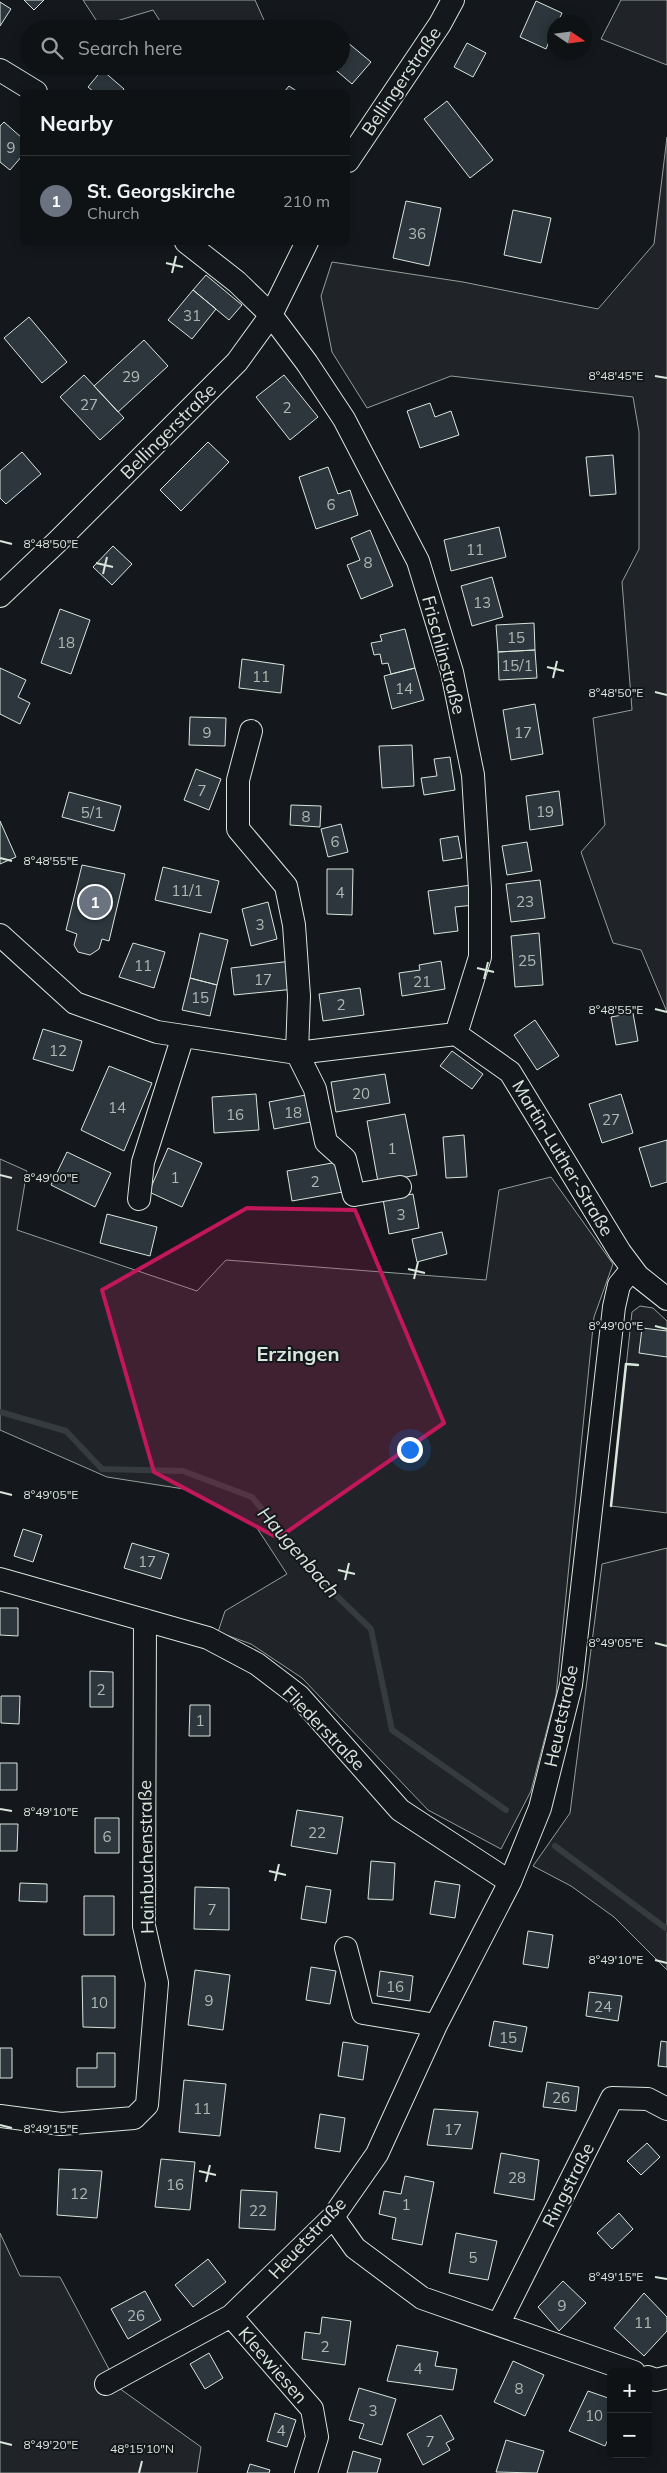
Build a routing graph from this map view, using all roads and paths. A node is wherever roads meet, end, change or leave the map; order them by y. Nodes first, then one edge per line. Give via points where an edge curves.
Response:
1 (453, 0) edge
2 (0, 70) edge
3 (33, 90) edge
4 (350, 158) edge
5 (190, 245) edge
6 (305, 245) edge
7 (270, 315) junction
8 (0, 596) edge
9 (251, 731) dead end
10 (0, 935) edge
11 (456, 1034) junction
12 (183, 1036) junction
13 (297, 1053) junction
14 (400, 1187) dead end
15 (139, 1199) dead end
16 (632, 1269) junction
17 (667, 1299) edge
18 (0, 1579) edge
19 (145, 1620) junction
20 (510, 1882) junction
21 (346, 1948) dead end
22 (436, 2025) junction
23 (667, 2109) edge
24 (0, 2116) edge
25 (333, 2217) junction
26 (232, 2316) junction
27 (499, 2323) junction
28 (623, 2368) edge
29 (667, 2377) edge
30 (652, 2378) edge
31 (106, 2384) dead end
32 (306, 2473) edge

1 - 4 street, Bellingerstraße
2 - 3 street
5 - 7 street, Frischlinstraße via 237,282
6 - 7 street, Bellingerstraße
7 - 8 street, Bellingerstraße via 237,362
7 - 11 street, Frischlinstraße via 344,419 418,561 452,672 473,775 480,889 480,957
9 - 13 street via 238,780 238,828 286,886 294,925 300,996
10 - 12 street via 74,1003 156,1032
11 - 13 street
11 - 16 street, Martin-Luther-Straße via 510,1072
12 - 13 street
12 - 15 street via 143,1162
13 - 14 street via 316,1090 326,1142 345,1159 354,1195
16 - 17 street, Martin-Luther-Straße
16 - 20 street, Heuetstraße via 619,1285 614,1307 571,1685 540,1808
18 - 19 street, Fliederstraße
19 - 20 street, Fliederstraße via 208,1638 257,1664 299,1696 400,1810
19 - 24 street, Hainbuchenstraße via 144,1926 157,1983 147,2105 134,2118 61,2124
20 - 22 street, Heuetstraße
21 - 22 street via 363,2013
22 - 25 street, Heuetstraße via 377,2154
23 - 27 street, Ringstraße via 648,2099 612,2098
25 - 26 street, Heuetstraße
25 - 27 street via 355,2248 422,2298
26 - 31 street, Heuetstraße
26 - 32 street, Kleewiesen via 312,2409 317,2436
27 - 28 street
29 - 30 street

